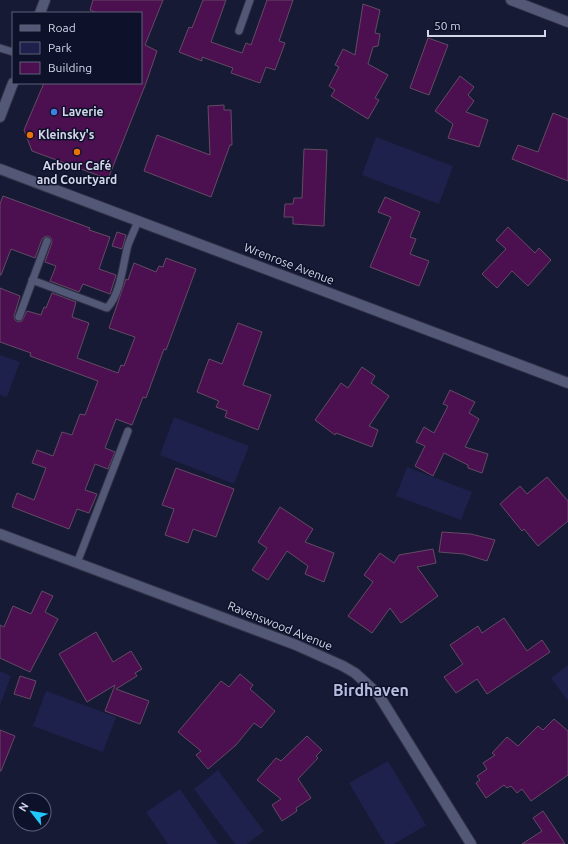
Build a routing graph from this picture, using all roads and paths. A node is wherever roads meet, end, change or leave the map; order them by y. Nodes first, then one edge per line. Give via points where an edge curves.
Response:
1 (45, 0) edge
2 (250, 0) edge
3 (511, 0) edge
4 (40, 12) edge
5 (568, 22) edge
6 (239, 31) dead end
7 (0, 48) edge
8 (12, 52) edge
9 (13, 84) edge
10 (0, 117) edge
11 (0, 169) edge
12 (138, 221) junction
13 (47, 241) dead end
14 (32, 280) junction
15 (19, 317) dead end
16 (568, 383) edge
17 (128, 431) dead end
18 (0, 534) edge
19 (77, 563) junction
20 (471, 844) edge

1 - 4 street
2 - 6 lane
3 - 5 street
7 - 8 lane
9 - 10 street
11 - 12 street, Wrenrose Avenue
12 - 14 lane via 114,299 107,308
12 - 16 street, Wrenrose Avenue
13 - 14 lane
14 - 15 lane
17 - 19 lane
18 - 19 street, Ravenswood Avenue
19 - 20 street, Ravenswood Avenue via 296,645 355,673 382,700

